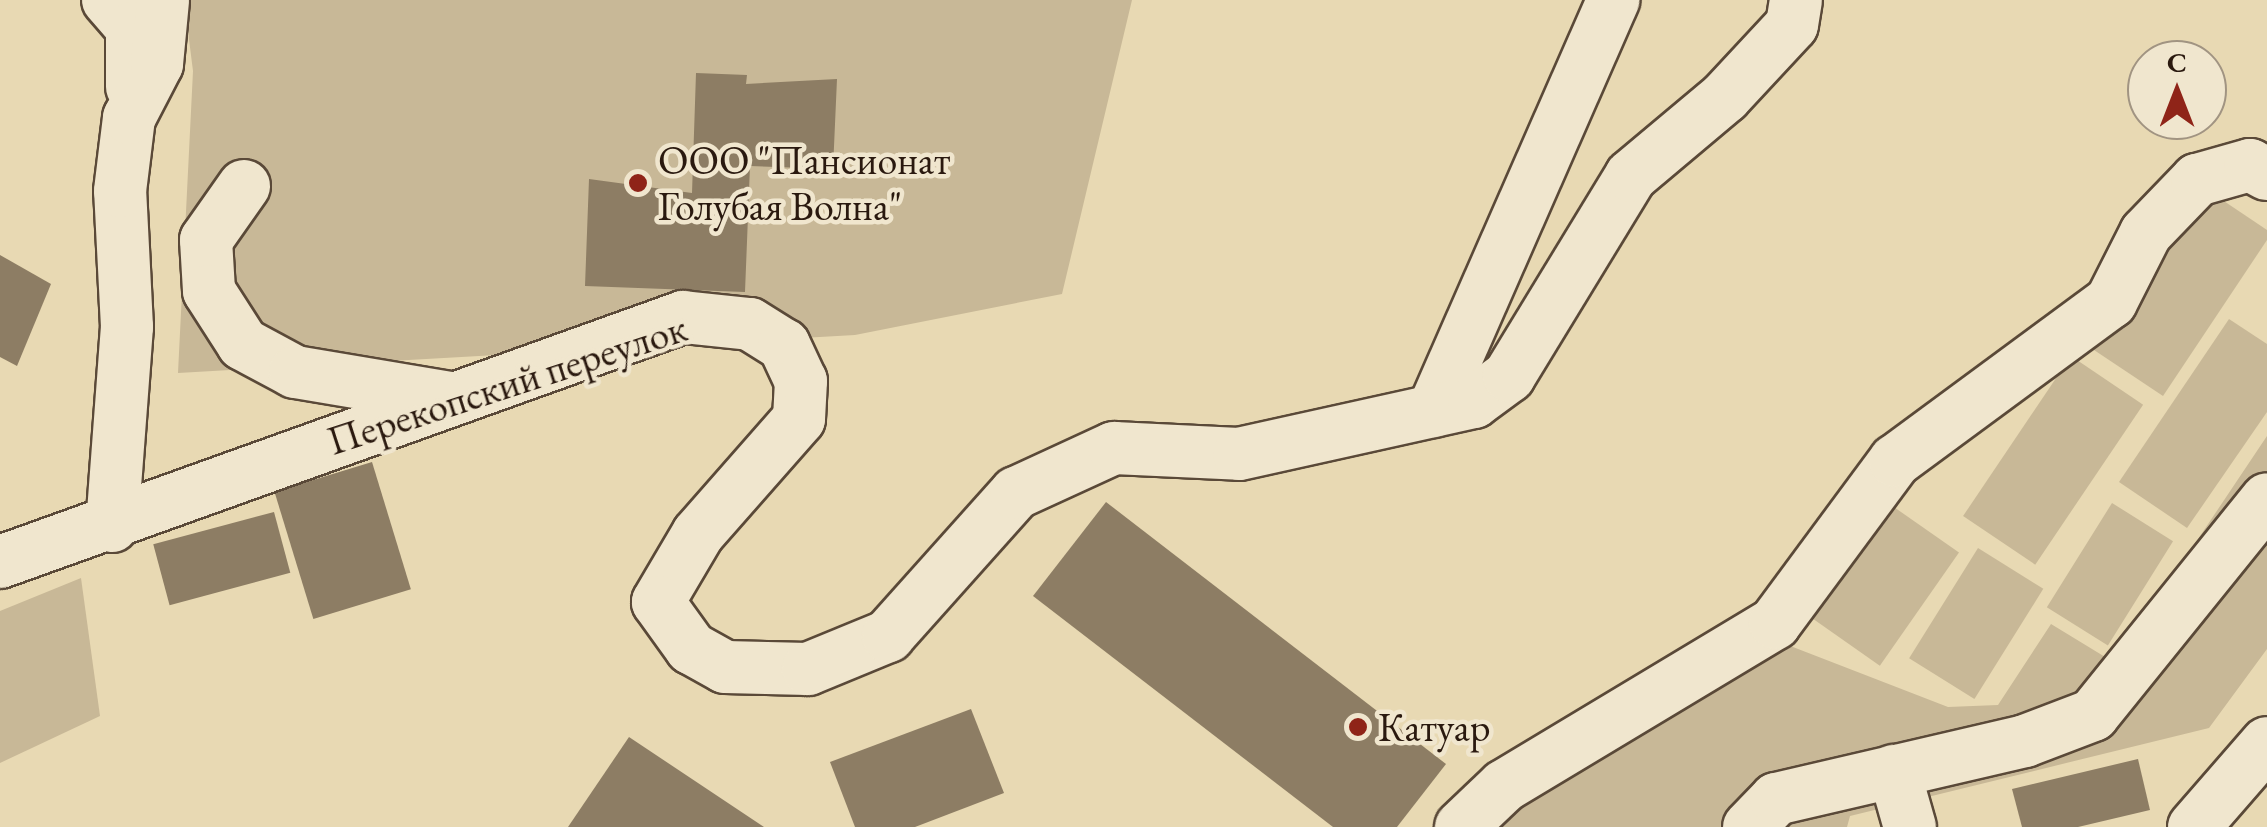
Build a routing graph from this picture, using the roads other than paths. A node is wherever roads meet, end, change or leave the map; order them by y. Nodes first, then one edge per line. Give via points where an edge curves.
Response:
1 (108, 0) edge
2 (162, 0) edge
3 (1613, 0) edge
4 (1796, 0) edge
5 (128, 118) junction
6 (2267, 174) edge
7 (244, 186) dead end
8 (462, 400) junction
9 (1433, 412) junction
10 (2267, 499) edge
11 (112, 526) junction
12 (0, 562) edge
13 (2267, 742) edge
14 (1894, 770) junction
15 (1461, 827) edge
16 (1749, 827) edge
17 (1910, 827) edge
18 (2194, 827) edge

1 - 5 street via 132,28
2 - 5 street via 157,64
3 - 9 street
4 - 9 street via 1792,26 1725,97 1631,176 1509,376 1474,402
5 - 11 street via 120,191 124,430
6 - 15 street via 2250,164 2197,180 2146,233 2110,302 1894,461 1775,623 1504,786
7 - 8 street via 206,240 208,290 243,344 295,372
8 - 9 street, Перекопский переулок via 683,317 750,324 784,345 802,382 799,419 668,572 658,602 691,648 770,675 888,636 1016,493 1114,448 1239,454
8 - 11 street, Перекопский переулок via 252,467
10 - 14 street via 2093,715 2025,741
11 - 12 street, Перекопский переулок
13 - 18 street
14 - 16 street via 1776,799
14 - 17 street

